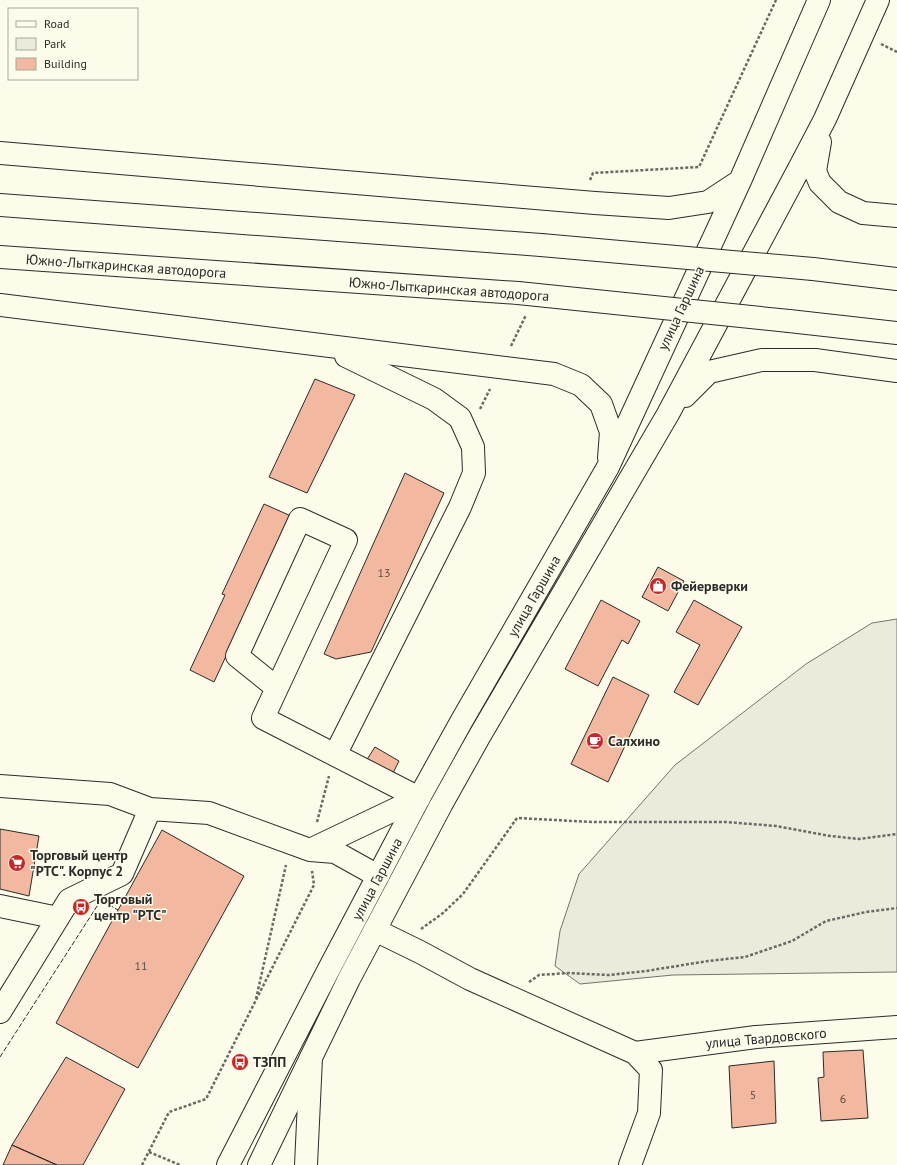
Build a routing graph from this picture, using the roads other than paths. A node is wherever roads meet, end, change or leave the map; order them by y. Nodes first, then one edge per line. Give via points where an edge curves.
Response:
1 (878, 0) edge
2 (816, 7) edge
3 (825, 119) junction
4 (0, 153) edge
5 (740, 181) junction
6 (0, 205) edge
7 (897, 216) edge
8 (0, 257) edge
9 (897, 279) edge
10 (0, 305) edge
11 (897, 333) edge
12 (346, 356) dead end
13 (897, 371) edge
14 (668, 414) junction
15 (608, 467) junction
16 (277, 688) junction
17 (335, 755) junction
18 (0, 786) edge
19 (420, 798) junction
20 (150, 809) junction
21 (300, 846) junction
22 (378, 876) junction
23 (0, 906) edge
24 (58, 918) junction
25 (375, 930) junction
26 (0, 1012) edge
27 (897, 1028) edge
28 (635, 1053) junction
29 (311, 1058) junction
30 (228, 1165) edge
31 (260, 1165) edge
32 (306, 1165) edge
33 (630, 1165) edge

1 - 3 main road, улица Гаршина
2 - 5 main road, улица Гаршина
3 - 7 main road via 815,171 820,183 839,202 863,213
3 - 14 main road, улица Гаршина
4 - 5 main road via 669,208 708,202
5 - 15 main road, улица Гаршина
6 - 9 main road, bridge via 541,245
8 - 11 main road, Южно-Лыткаринская автодорога, bridge via 518,293
10 - 15 main road via 554,374 581,385 601,404 611,432
12 - 17 main road via 434,399 460,418 473,447 474,473 460,507
13 - 14 main road via 815,360 762,360 709,372
14 - 25 main road, улица Гаршина via 479,737
15 - 19 main road, улица Гаршина
16 - 16 main road via 346,540 300,519 237,656
16 - 17 main road via 263,718
17 - 19 main road
18 - 20 main road via 110,794
19 - 21 main road
19 - 22 main road, улица Гаршина
20 - 21 main road via 209,813
20 - 24 main road via 122,874 69,900
21 - 22 main road via 335,852
22 - 30 main road, улица Гаршина
23 - 24 main road
24 - 26 main road
25 - 28 main road via 470,979
25 - 29 main road, улица Гаршина
27 - 28 main road, улица Твардовского via 756,1037
28 - 33 main road via 652,1070 649,1113
29 - 31 main road, улица Гаршина
29 - 32 main road

